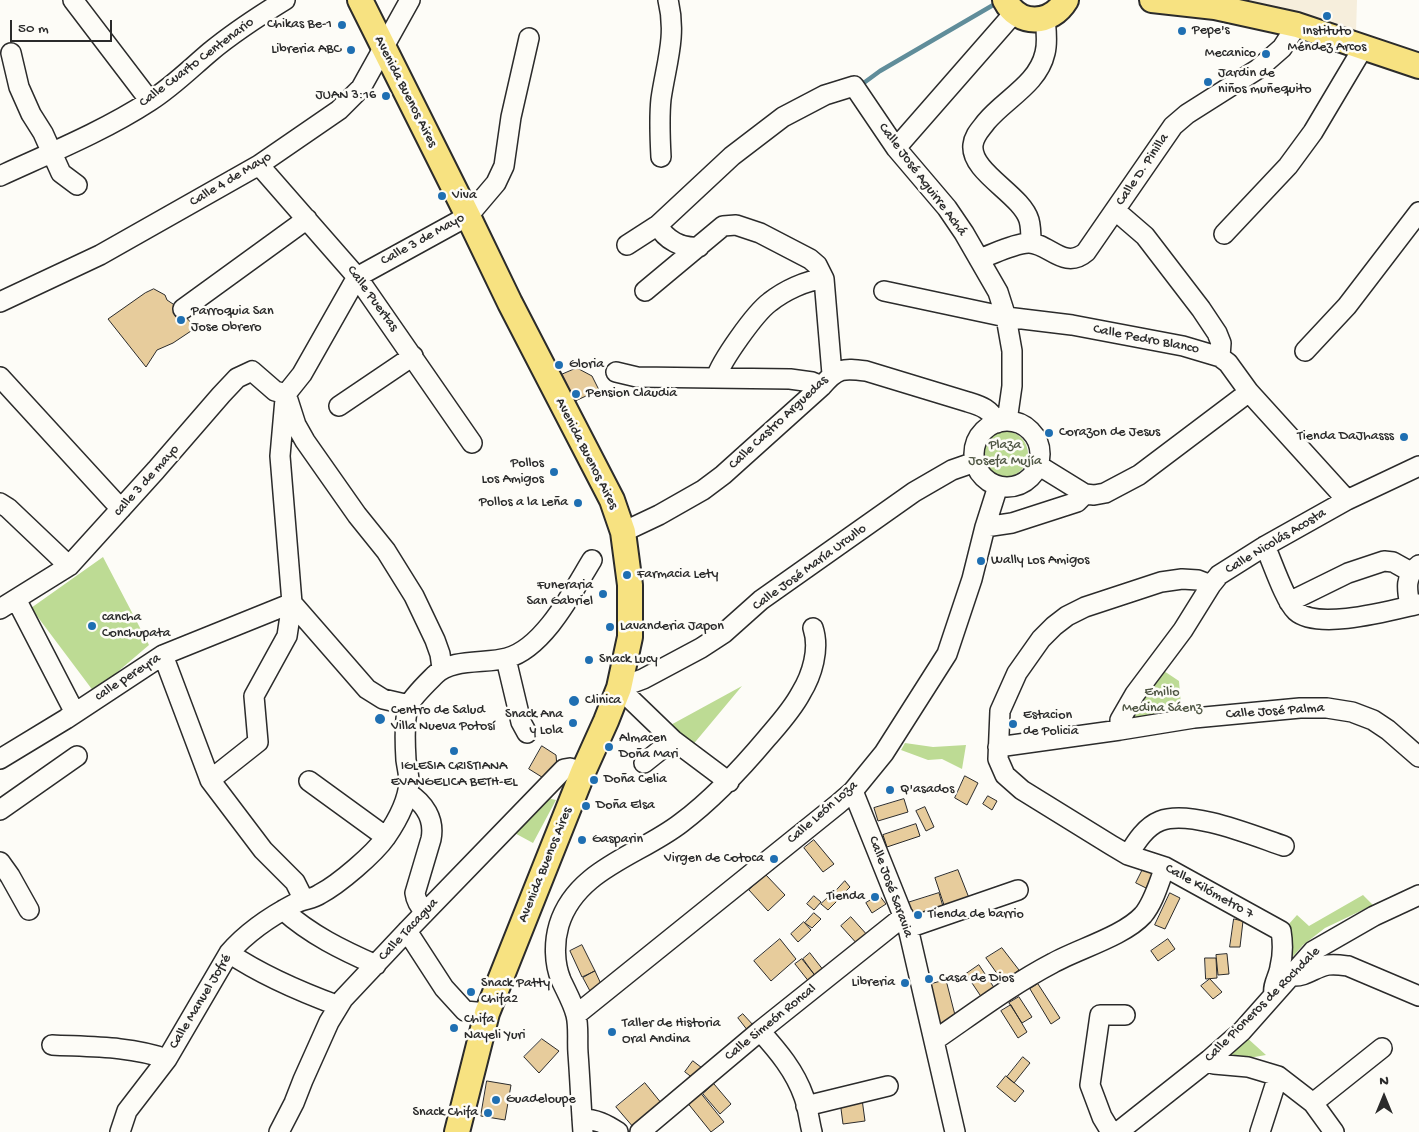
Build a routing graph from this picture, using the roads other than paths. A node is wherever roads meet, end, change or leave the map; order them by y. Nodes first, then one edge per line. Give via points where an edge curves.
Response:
1 (73, 0) edge
2 (285, 0) edge
3 (360, 0) edge
4 (410, 0) edge
5 (668, 0) edge
6 (1066, 0) edge
7 (1152, 0) edge
8 (1215, 3) edge
9 (1010, 6) edge
10 (1044, 18) junction
11 (1297, 25) junction
12 (529, 38) dead end
13 (1363, 48) junction
14 (384, 49) junction
15 (11, 53) dead end
16 (1414, 57) edge
17 (150, 101) junction
18 (896, 148) junction
19 (52, 152) junction
20 (661, 157) dead end
21 (260, 164) junction
22 (0, 176) edge
23 (77, 185) dead end
24 (1116, 211) junction
25 (1419, 212) edge
26 (468, 216) junction
27 (307, 219) junction
28 (658, 225) junction
29 (1224, 234) dead end
30 (1031, 243) junction
31 (627, 245) dead end
32 (699, 247) junction
33 (979, 260) junction
34 (357, 277) junction
35 (824, 279) junction
36 (645, 291) dead end
37 (884, 291) dead end
38 (0, 302) edge
39 (183, 309) dead end
40 (1006, 317) junction
41 (1305, 351) dead end
42 (413, 356) junction
43 (1220, 357) junction
44 (616, 372) dead end
45 (0, 377) edge
46 (716, 378) junction
47 (827, 380) junction
48 (1248, 392) junction
49 (286, 394) junction
50 (339, 406) dead end
51 (1002, 422) junction
52 (472, 443) dead end
53 (975, 462) junction
54 (1038, 465) junction
55 (1419, 466) edge
56 (998, 486) junction
57 (1085, 494) junction
58 (1347, 500) junction
59 (0, 503) edge
60 (121, 509) junction
61 (985, 527) junction
62 (623, 532) junction
63 (1265, 546) junction
64 (592, 560) dead end
65 (69, 566) junction
66 (1415, 568) edge
67 (1211, 585) junction
68 (292, 602) junction
69 (1289, 602) junction
70 (8, 604) edge
71 (1414, 605) edge
72 (813, 628) dead end
73 (163, 655) junction
74 (506, 659) junction
75 (442, 668) junction
76 (618, 688) junction
77 (409, 705) junction
78 (75, 713) junction
79 (1120, 730) junction
80 (527, 733) dead end
81 (673, 740) junction
82 (998, 747) junction
83 (77, 756) dead end
84 (1419, 757) edge
85 (0, 759) edge
86 (644, 762) dead end
87 (583, 772) junction
88 (210, 780) junction
89 (309, 781) dead end
90 (729, 782) junction
91 (854, 790) junction
92 (408, 793) junction
93 (0, 810) edge
94 (386, 837) junction
95 (1284, 846) dead end
96 (1128, 855) junction
97 (0, 862) edge
98 (1165, 866) junction
99 (1018, 890) dead end
100 (1419, 895) edge
101 (304, 900) junction
102 (29, 910) dead end
103 (283, 910) junction
104 (425, 912) junction
105 (906, 922) junction
106 (407, 930) junction
107 (229, 953) junction
108 (376, 965) junction
109 (1291, 975) junction
110 (1274, 994) junction
111 (1419, 996) edge
112 (338, 1006) junction
113 (487, 1013) junction
114 (576, 1015) junction
115 (1125, 1015) dead end
116 (760, 1031) junction
117 (934, 1040) junction
118 (52, 1046) dead end
119 (1382, 1048) dead end
120 (167, 1059) junction
121 (1210, 1060) junction
122 (1278, 1076) junction
123 (888, 1086) dead end
124 (1313, 1103) junction
125 (806, 1106) junction
126 (582, 1125) edge
127 (120, 1132) edge
128 (279, 1132) edge
129 (457, 1132) edge
130 (618, 1132) edge
131 (640, 1132) edge
132 (812, 1132) edge
133 (955, 1132) edge
134 (1111, 1132) edge
135 (1118, 1132) edge
136 (1260, 1132) edge
137 (1334, 1132) edge

1 - 17 street
2 - 17 street, Calle Cuarto Centenario via 210,52
3 - 14 main road, Avenida Buenos Aires
4 - 14 street, Calle 4 de Mayo
5 - 20 street via 672,42 661,101
6 - 10 main road via 1061,8
7 - 8 main road
8 - 11 main road
9 - 10 main road via 1024,18
9 - 18 street
10 - 30 street via 1046,51 1042,64 1035,76 988,119 973,146 975,157 988,175 1012,196 1029,219
11 - 13 main road
11 - 24 street, Calle D. Pinilla via 1282,48 1258,69 1173,126
12 - 26 street, Calle 3 de Mayo via 511,117 504,166 496,182
13 - 16 main road
13 - 29 street via 1313,132 1288,166
14 - 21 street, Calle 4 de Mayo via 361,88 339,110
14 - 26 main road, Avenida Buenos Aires
15 - 19 street via 19,87
17 - 19 street, Calle Cuarto Centenario
18 - 28 street, Calle José Aguirre Achá via 854,86 824,95 783,117 732,156
18 - 33 street, Calle José Aguirre Achá via 947,208
19 - 22 street, Calle Cuarto Centenario
19 - 23 street via 61,173
21 - 27 street, Calle Puertas
21 - 38 street, Calle 4 de Mayo via 100,255
24 - 30 street, Calle D. Pinilla via 1080,257 1065,258
24 - 43 street via 1145,236 1201,309 1221,343
25 - 41 street via 1347,306
26 - 34 street, Calle 3 de Mayo
26 - 62 main road, Avenida Buenos Aires via 612,500
27 - 34 street, Calle Puertas
27 - 39 street
28 - 31 street
28 - 32 street via 681,246
30 - 33 street
32 - 35 street via 724,226 736,225 760,233 810,260 817,265
32 - 36 street
33 - 40 street, Calle José Aguirre Achá via 998,292
34 - 42 street, Calle Puertas
34 - 49 street via 302,374
35 - 46 street via 812,281 768,302 724,360
35 - 47 street
37 - 40 street, Calle Pedro Blanco
40 - 43 street, Calle Pedro Blanco via 1082,327 1183,346
40 - 51 street, Calle José Aguirre Achá via 1012,351 1012,386
42 - 50 street
42 - 52 street, Calle Puertas
43 - 48 street
44 - 46 street via 637,377
45 - 60 street
46 - 47 street
47 - 51 street, Calle Castro Arguedas via 846,370 866,371 983,407
47 - 62 street, Calle Castro Arguedas via 703,490
48 - 57 street via 1139,475 1105,492
48 - 58 street
49 - 60 street, calle 3 de mayo via 275,392 252,370 242,375
49 - 68 street via 280,456
49 - 75 street via 305,441 386,551 414,596 435,640
51 - 53 street via 980,434
51 - 54 street via 1018,423 1034,435 1039,444
53 - 56 street via 987,480
53 - 76 street, Calle José María Urcullo via 952,470 920,488 761,600 709,643 643,679
54 - 56 street via 1026,481 1016,486
54 - 57 street
55 - 58 street, Calle Nicolás Acosta
56 - 61 street, Calle León Loza
57 - 61 street via 1078,502 1012,523
58 - 63 street, Calle Nicolás Acosta
59 - 65 street
60 - 65 street, calle 3 de mayo
61 - 91 street, Calle León Loza via 947,654 884,753
62 - 76 main road, Avenida Buenos Aires via 630,585 630,637
63 - 67 street, Calle Nicolás Acosta via 1219,575
63 - 69 street
64 - 74 street via 548,627 524,651
65 - 70 street, calle 3 de mayo
66 - 69 street via 1384,561 1348,573
66 - 71 street via 1406,586
67 - 79 street, Calle Nicolás Acosta via 1183,630 1127,706 1120,720
67 - 82 street, Calle Kilómetro 7 via 1182,579 1161,582 1067,616 1041,639 1007,692 1000,711
68 - 73 street, calle pereyra
68 - 77 street via 367,690 383,699
68 - 88 street via 287,636 254,696 258,742
69 - 71 street via 1296,612 1304,616 1335,619 1359,618
70 - 78 street
72 - 90 street via 814,655 802,692
73 - 78 street, calle pereyra
73 - 88 street
74 - 75 street
74 - 80 street via 521,722
75 - 77 street
76 - 81 street
76 - 87 main road, Avenida Buenos Aires
77 - 92 street, Calle Manuel Jofré
78 - 85 street, calle pereyra
79 - 82 street, Calle José Palma
79 - 84 street, Calle José Palma via 1194,718 1327,708 1373,720
81 - 86 street
81 - 90 street
82 - 96 street, Calle Kilómetro 7 via 1001,768 1012,782
83 - 93 street
87 - 104 street, Calle Tacagua via 564,769
87 - 113 main road, Avenida Buenos Aires
88 - 101 street via 263,850 295,882
89 - 94 street
90 - 114 street via 681,824 595,875 567,906 559,924 556,957 560,977
91 - 105 street, Calle José Saravia
91 - 114 street, Calle León Loza
92 - 94 street, Calle Manuel Jofré
92 - 104 street via 423,805 433,832 415,892 420,908
94 - 101 street, Calle Manuel Jofré via 367,858 330,888
95 - 96 street via 1195,818 1169,819 1148,828
96 - 98 street, Calle Kilómetro 7
97 - 102 street
98 - 110 street, Calle Kilómetro 7 via 1281,931 1280,968
98 - 117 street via 1142,916 1103,940 1045,967
99 - 105 street, Calle Simeón Roncal
100 - 109 street, Calle Pioneros de Rochdale via 1313,950
101 - 103 street, Calle Manuel Jofré
103 - 107 street, Calle Manuel Jofré via 248,934
103 - 108 street via 324,940
104 - 106 street, Calle Tacagua
105 - 116 street, Calle Simeón Roncal
105 - 117 street, Calle José Saravia
106 - 108 street, Calle Tacagua
106 - 113 street via 444,988 465,1011
107 - 112 street via 245,964
107 - 120 street, Calle Manuel Jofré
108 - 112 street, Calle Tacagua
109 - 110 street, Calle Pioneros de Rochdale
109 - 111 street via 1300,976 1322,966 1338,964
110 - 121 street, Calle Pioneros de Rochdale via 1242,1031
112 - 128 street, Calle Tacagua
113 - 129 main road, Avenida Buenos Aires
114 - 126 street
115 - 134 street via 1100,1015 1090,1085
116 - 125 street via 794,1074
116 - 131 street, Calle Simeón Roncal
117 - 133 street, Calle José Saravia
118 - 120 street via 124,1049
119 - 124 street
120 - 127 street, Calle Manuel Jofré via 128,1111
121 - 122 street via 1214,1064 1248,1067
121 - 135 street, Calle Pioneros de Rochdale
122 - 124 street
122 - 136 street
123 - 125 street
124 - 137 street
125 - 132 street
126 - 130 street via 592,1119

